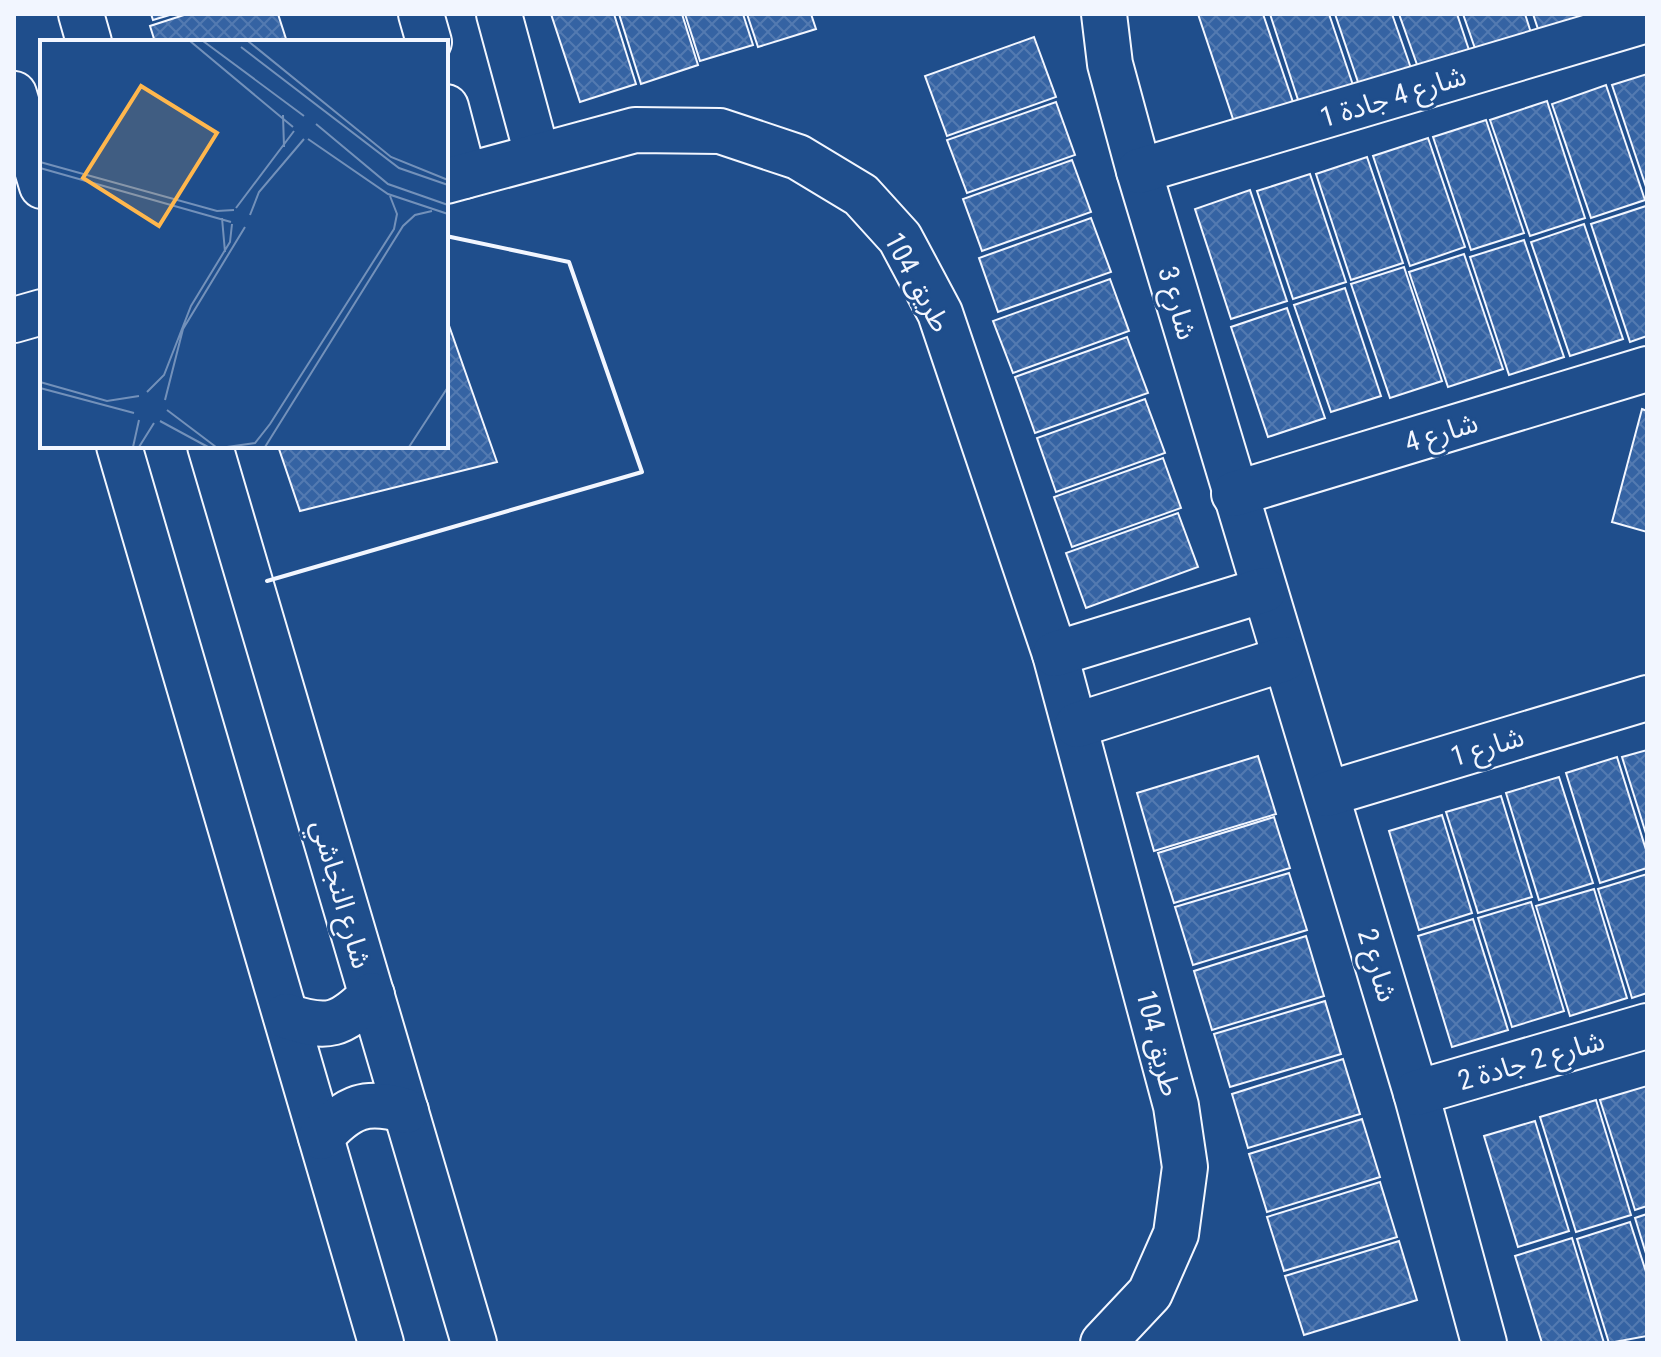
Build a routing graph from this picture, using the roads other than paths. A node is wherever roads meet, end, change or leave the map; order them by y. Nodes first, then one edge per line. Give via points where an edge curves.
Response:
1 (81, 14) edge
2 (421, 14) edge
3 (499, 14) edge
4 (1104, 14) edge
5 (1647, 20) edge
6 (88, 40) edge
7 (428, 40) edge
8 (14, 94) edge
9 (448, 123) edge
10 (537, 154) junction
11 (1139, 171) junction
12 (455, 178) edge
13 (40, 179) edge
14 (40, 313) edge
15 (14, 320) edge
16 (1647, 369) edge
17 (120, 448) edge
18 (211, 448) edge
19 (1234, 494) junction
20 (1264, 590) junction
21 (1055, 654) junction
22 (1284, 659) junction
23 (1647, 698) edge
24 (1077, 725) junction
25 (1327, 794) junction
26 (372, 995) junction
27 (286, 1016) junction
28 (1647, 1026) edge
29 (1416, 1093) junction
30 (406, 1111) junction
31 (321, 1137) junction
32 (381, 1343) edge
33 (474, 1343) edge
34 (1103, 1343) edge
35 (1484, 1343) edge

1 - 6 street
2 - 7 street
3 - 10 street
4 - 11 street, شارع 3 via 1110,64
5 - 11 street, شارع 4 جادة 1
8 - 13 street
9 - 12 street, طريق 104
10 - 12 street, طريق 104
10 - 21 street, طريق 104 via 635,130 720,131 798,157 861,195 900,238 940,313
11 - 19 street, شارع 3
14 - 15 street
16 - 19 street, شارع 4
17 - 27 street
18 - 26 street, شارع النجاشي
19 - 20 street, شارع 3
20 - 21 street
20 - 22 street, شارع 2
21 - 24 street, طريق 104
22 - 24 street
22 - 25 street, شارع 2
23 - 25 street, شارع 1
24 - 34 street, طريق 104 via 1176,1106 1185,1167 1176,1234 1150,1293
25 - 29 street, شارع 2
26 - 27 street via 349,1017 328,1026
26 - 30 street, شارع النجاشي
27 - 31 street
28 - 29 street, شارع 2 جادة 2
29 - 35 street, شارع 2
30 - 31 street via 381,1104 360,1106
30 - 33 street, شارع النجاشي
31 - 32 street

